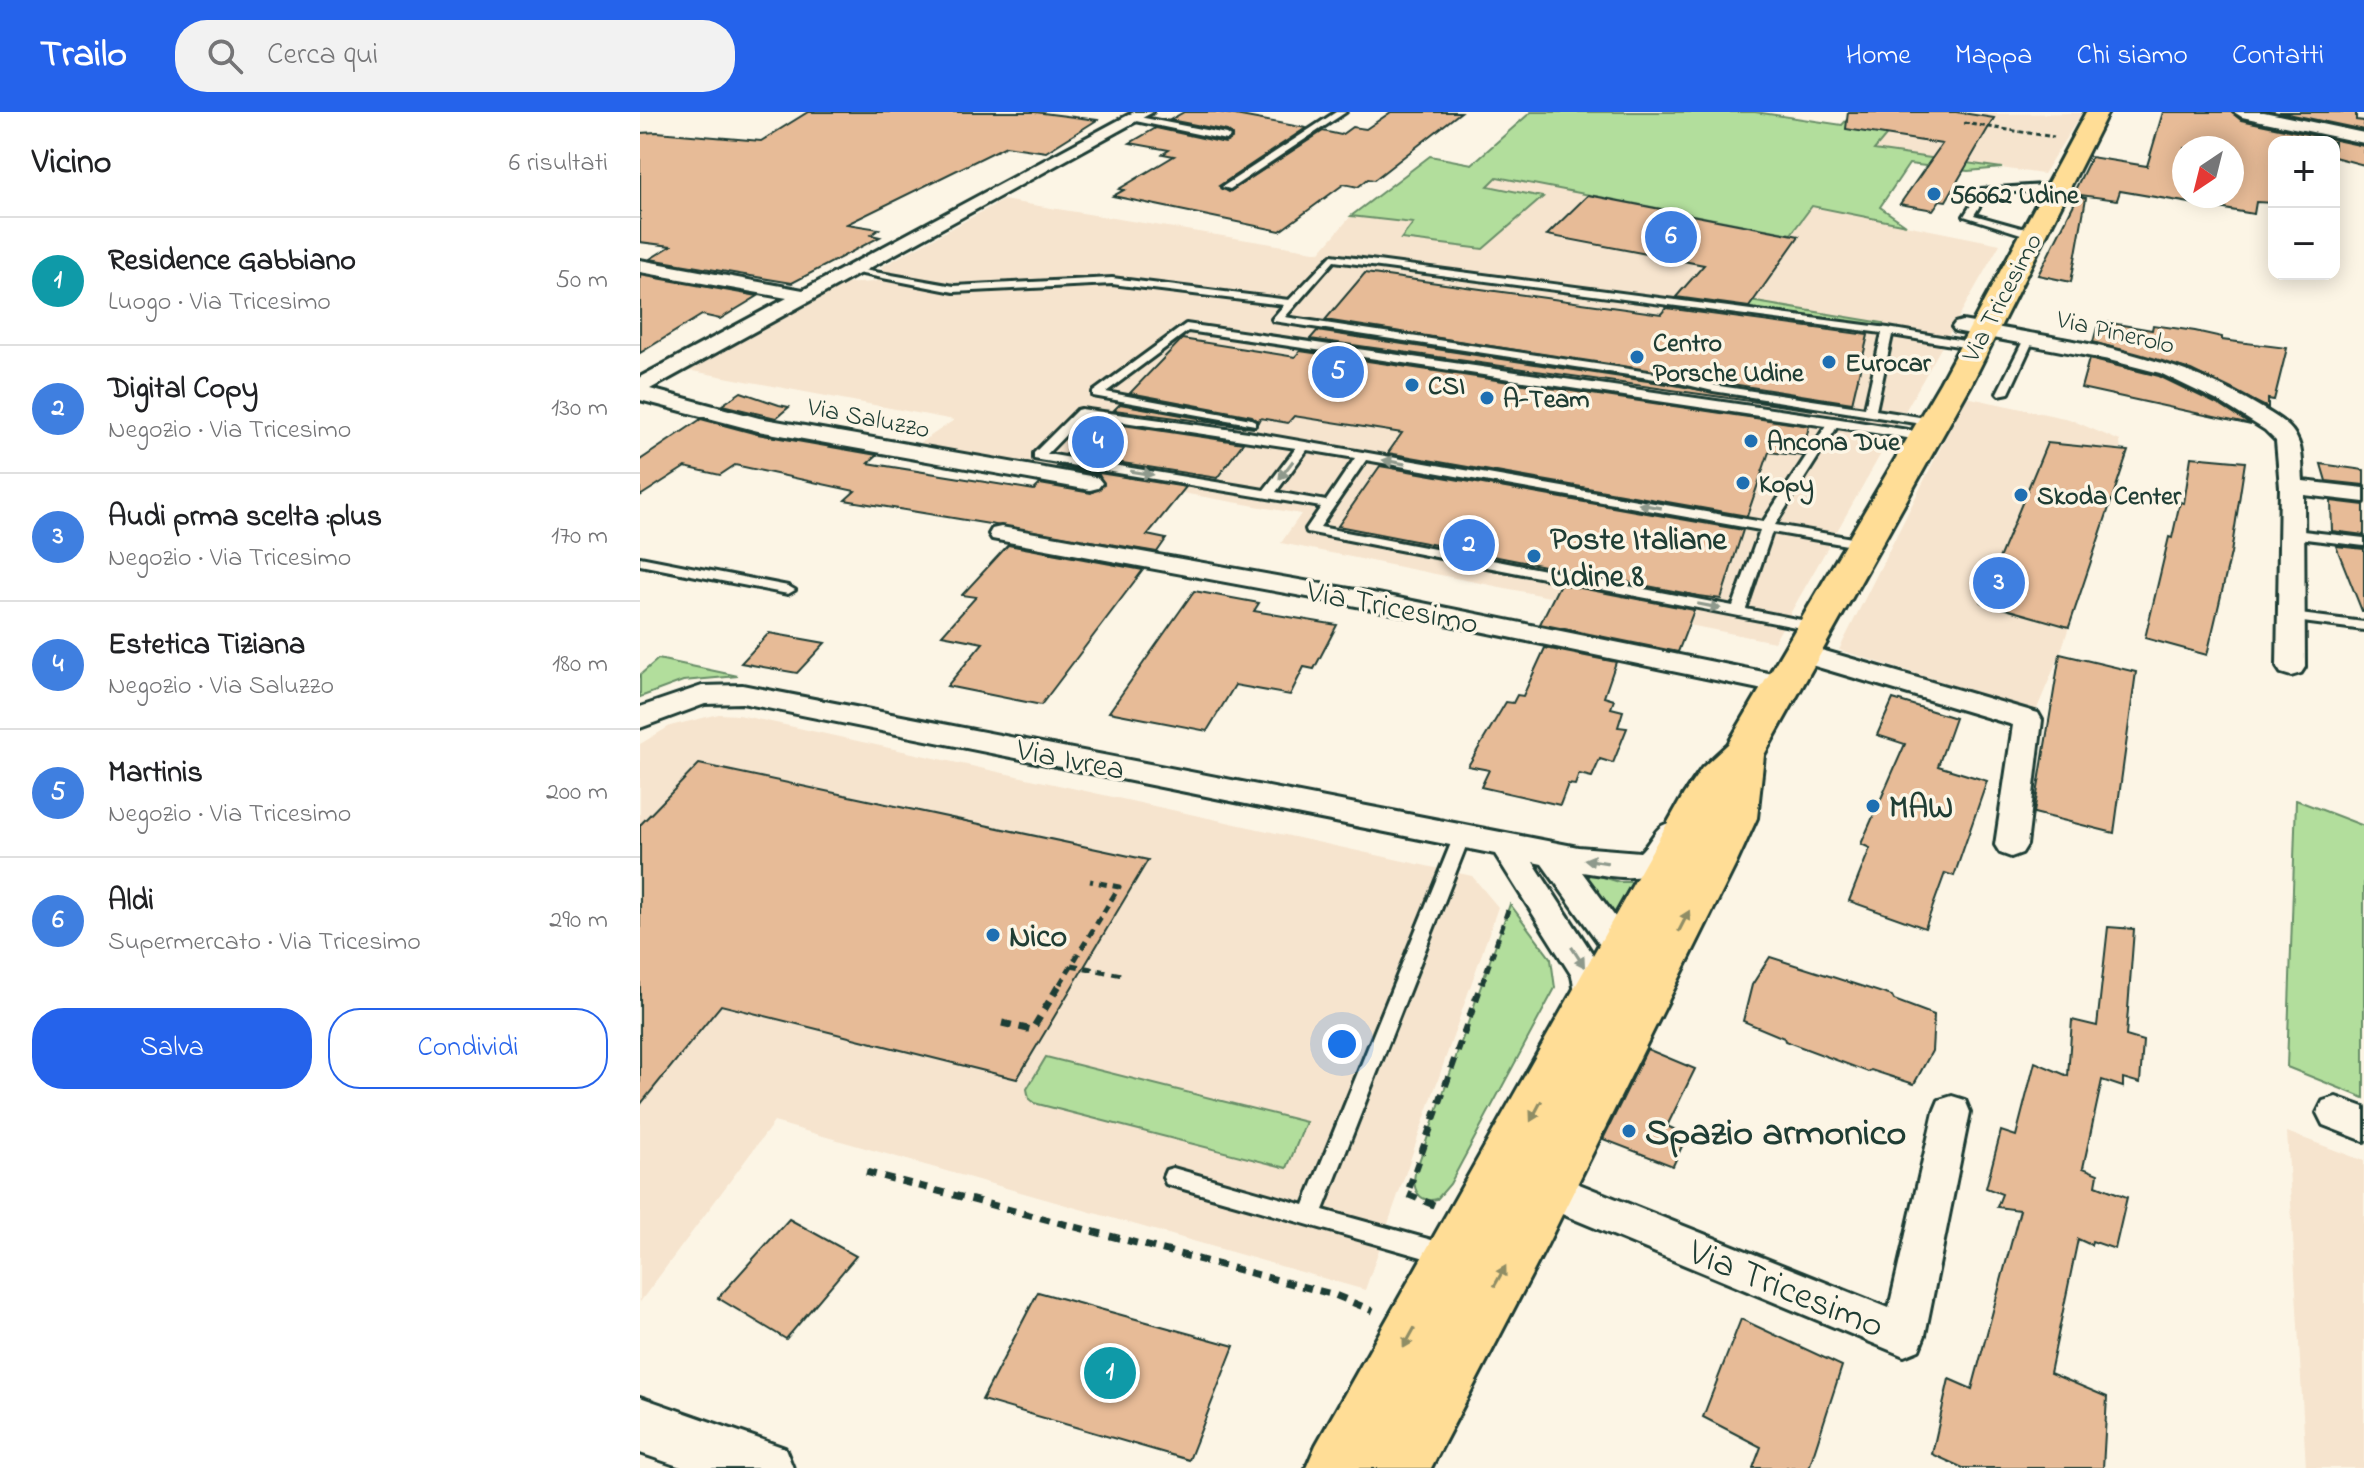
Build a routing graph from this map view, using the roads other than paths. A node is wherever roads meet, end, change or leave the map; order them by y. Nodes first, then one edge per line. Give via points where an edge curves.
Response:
1 (1342, 112) edge
2 (2097, 112) edge
3 (2242, 112) edge
4 (1140, 115) edge
5 (1226, 137) dead end
6 (2364, 138) edge
7 (2058, 186) junction
8 (1227, 187) dead end
9 (2030, 229) junction
10 (640, 266) edge
11 (852, 271) junction
12 (805, 296) junction
13 (1291, 303) junction
14 (1888, 331) junction
15 (1970, 337) junction
16 (2029, 339) junction
17 (640, 386) edge
18 (640, 393) edge
19 (2003, 393) dead end
20 (1870, 411) junction
21 (1834, 422) junction
22 (1934, 422) junction
23 (1251, 423) dead end
24 (1304, 446) junction
25 (1363, 456) junction
26 (1090, 483) dead end
27 (2292, 487) junction
28 (1268, 494) junction
29 (2364, 495) edge
30 (1329, 505) junction
31 (1767, 527) junction
32 (1001, 534) dead end
33 (2294, 534) junction
34 (2364, 542) edge
35 (1864, 544) junction
36 (640, 561) edge
37 (788, 590) dead end
38 (1738, 612) junction
39 (2292, 617) junction
40 (2364, 626) edge
41 (1809, 640) junction
42 (2291, 667) dead end
43 (1783, 685) junction
44 (640, 718) edge
45 (1730, 767) junction
46 (1462, 836) junction
47 (1505, 844) junction
48 (2011, 845) dead end
49 (1551, 853) junction
50 (1623, 950) junction
51 (1592, 1008) junction
52 (1952, 1112) dead end
53 (1173, 1177) dead end
54 (1547, 1189) junction
55 (1310, 1216) junction
56 (1449, 1232) junction
57 (640, 1425) edge
58 (765, 1468) edge
59 (1339, 1468) edge
60 (1396, 1468) edge

1 - 8 lane
2 - 7 main road, Via Tricesimo
3 - 6 street
4 - 5 lane
4 - 11 street
7 - 9 main road, Via Tricesimo
7 - 9 lane via 1984,191 1969,216
9 - 15 main road, Via Tricesimo
10 - 12 street
11 - 12 street
11 - 13 lane via 954,289 1112,281
12 - 17 street
13 - 14 lane via 1332,258
13 - 20 lane via 1277,319
14 - 15 lane
14 - 20 lane
15 - 16 street, Via Pinerolo
15 - 22 main road, Via Tricesimo
16 - 19 lane
16 - 27 street, Via Pinerolo via 2139,360 2230,398 2287,440
18 - 26 street, Via Saluzzo via 758,424
20 - 22 lane
21 - 22 lane
21 - 23 lane via 1186,327 1097,394
21 - 31 lane
22 - 35 main road, Via Tricesimo
24 - 25 lane
24 -> 28 lane
24 -> 28 lane via 1081,412 1038,456
25 - 30 lane
31 -> 25 lane
27 - 29 street
27 - 33 street, Via Pinerolo
28 - 30 lane
30 -> 38 lane via 1312,529
31 - 35 lane
31 - 38 lane
32 - 43 street, Via Tricesimo via 1378,602
33 - 34 lane
33 - 39 street, Via Pinerolo
35 - 41 main road, Via Tricesimo
36 - 37 lane
38 - 41 lane
39 - 40 lane
39 - 42 street, Via Pinerolo
41 - 43 main road, Via Tricesimo
41 - 48 street via 2028,720
43 - 45 main road, Via Tricesimo
44 - 46 street, Via Ivrea via 702,695 742,694
45 -> 49 street, Via Ivrea via 1685,805 1649,861 1622,865
45 - 50 main road, Via Tricesimo via 1700,805
54 -> 45 main road, Via Tricesimo via 1735,818
46 - 47 street, Via Ivrea
46 - 55 lane
47 - 49 street, Via Ivrea
47 -> 51 street via 1588,973
49 - 50 street
50 - 51 main road, Via Tricesimo
50 - 54 street, Via Tricesimo via 1634,967 1637,989 1568,1122
51 -> 56 main road, Via Tricesimo
52 - 54 street, Via Tricesimo via 1904,1335
53 - 55 lane
60 -> 54 main road, Via Tricesimo
55 - 56 lane
56 -> 59 main road, Via Tricesimo
57 - 58 street

